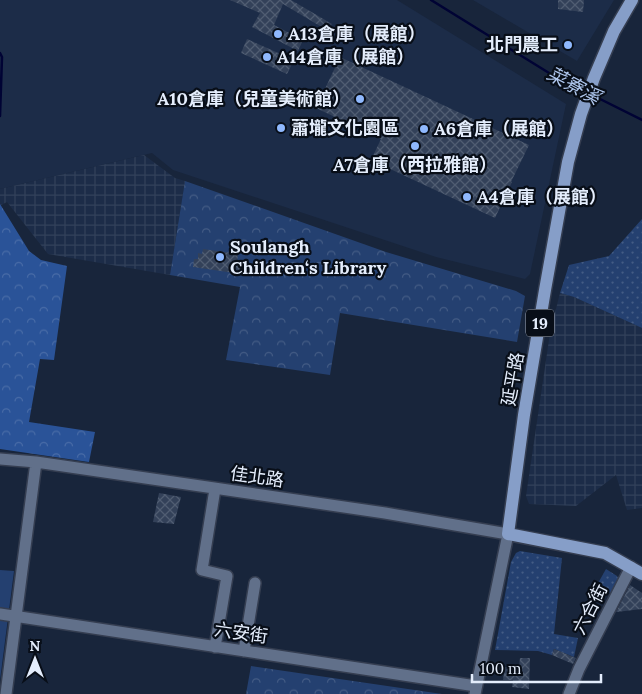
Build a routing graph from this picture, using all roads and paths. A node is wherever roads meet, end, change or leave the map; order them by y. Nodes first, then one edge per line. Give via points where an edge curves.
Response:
1 (632, 0) edge
2 (0, 459) edge
3 (36, 462) junction
4 (216, 489) junction
5 (508, 534) junction
6 (636, 571) edge
7 (255, 583) dead end
8 (0, 614) edge
9 (17, 616) junction
10 (216, 647) junction
11 (244, 651) junction
12 (476, 690) edge
13 (6, 694) edge
14 (569, 694) edge

1 - 5 main road, 延平路 / 19 via 594,78 568,162 524,415
2 - 3 street, 佳北路
3 - 4 street, 佳北路
3 - 9 street
4 - 5 street, 佳北路
4 - 10 street via 202,570 227,576
5 - 6 main road via 605,553
5 - 12 street
6 - 14 street, 六合街 via 579,669
7 - 11 street
8 - 9 street, 六安街
9 - 10 street, 六安街
9 - 13 street
10 - 11 street, 六安街
11 - 12 street, 六安街

